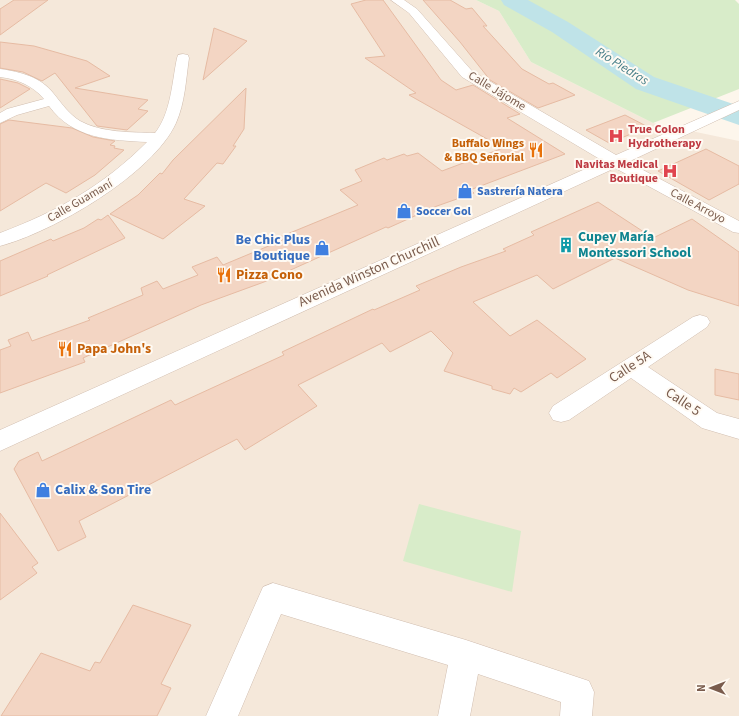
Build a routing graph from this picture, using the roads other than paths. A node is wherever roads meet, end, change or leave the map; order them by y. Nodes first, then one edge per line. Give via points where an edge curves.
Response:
1 (396, 0) edge
2 (183, 58) dead end
3 (0, 73) edge
4 (52, 101) junction
5 (739, 105) edge
6 (0, 119) edge
7 (159, 138) junction
8 (615, 161) junction
9 (739, 228) edge
10 (0, 240) edge
11 (700, 322) dead end
12 (631, 367) junction
13 (561, 413) dead end
14 (739, 429) edge
15 (0, 440) edge
16 (466, 655) junction
17 (222, 716) edge
18 (454, 716) edge
19 (576, 716) edge

1 - 8 street, Calle Jájome via 413,11 467,74
2 - 7 street, Calle Guamaní via 171,118
3 - 4 street via 23,78 39,86
4 - 6 street via 12,112
4 - 7 street via 62,115 77,125 103,133
5 - 8 street, Avenida Winston Churchill
7 - 10 street, Calle Guamaní via 135,165 107,187 64,212
8 - 9 street, Calle Arroyo
8 - 15 street, Avenida Winston Churchill
11 - 12 street, Calle 5A
12 - 13 street, Calle 5A
12 - 14 street, Calle 5 via 710,421
16 - 17 street via 273,597
16 - 18 street
16 - 19 street via 578,692

